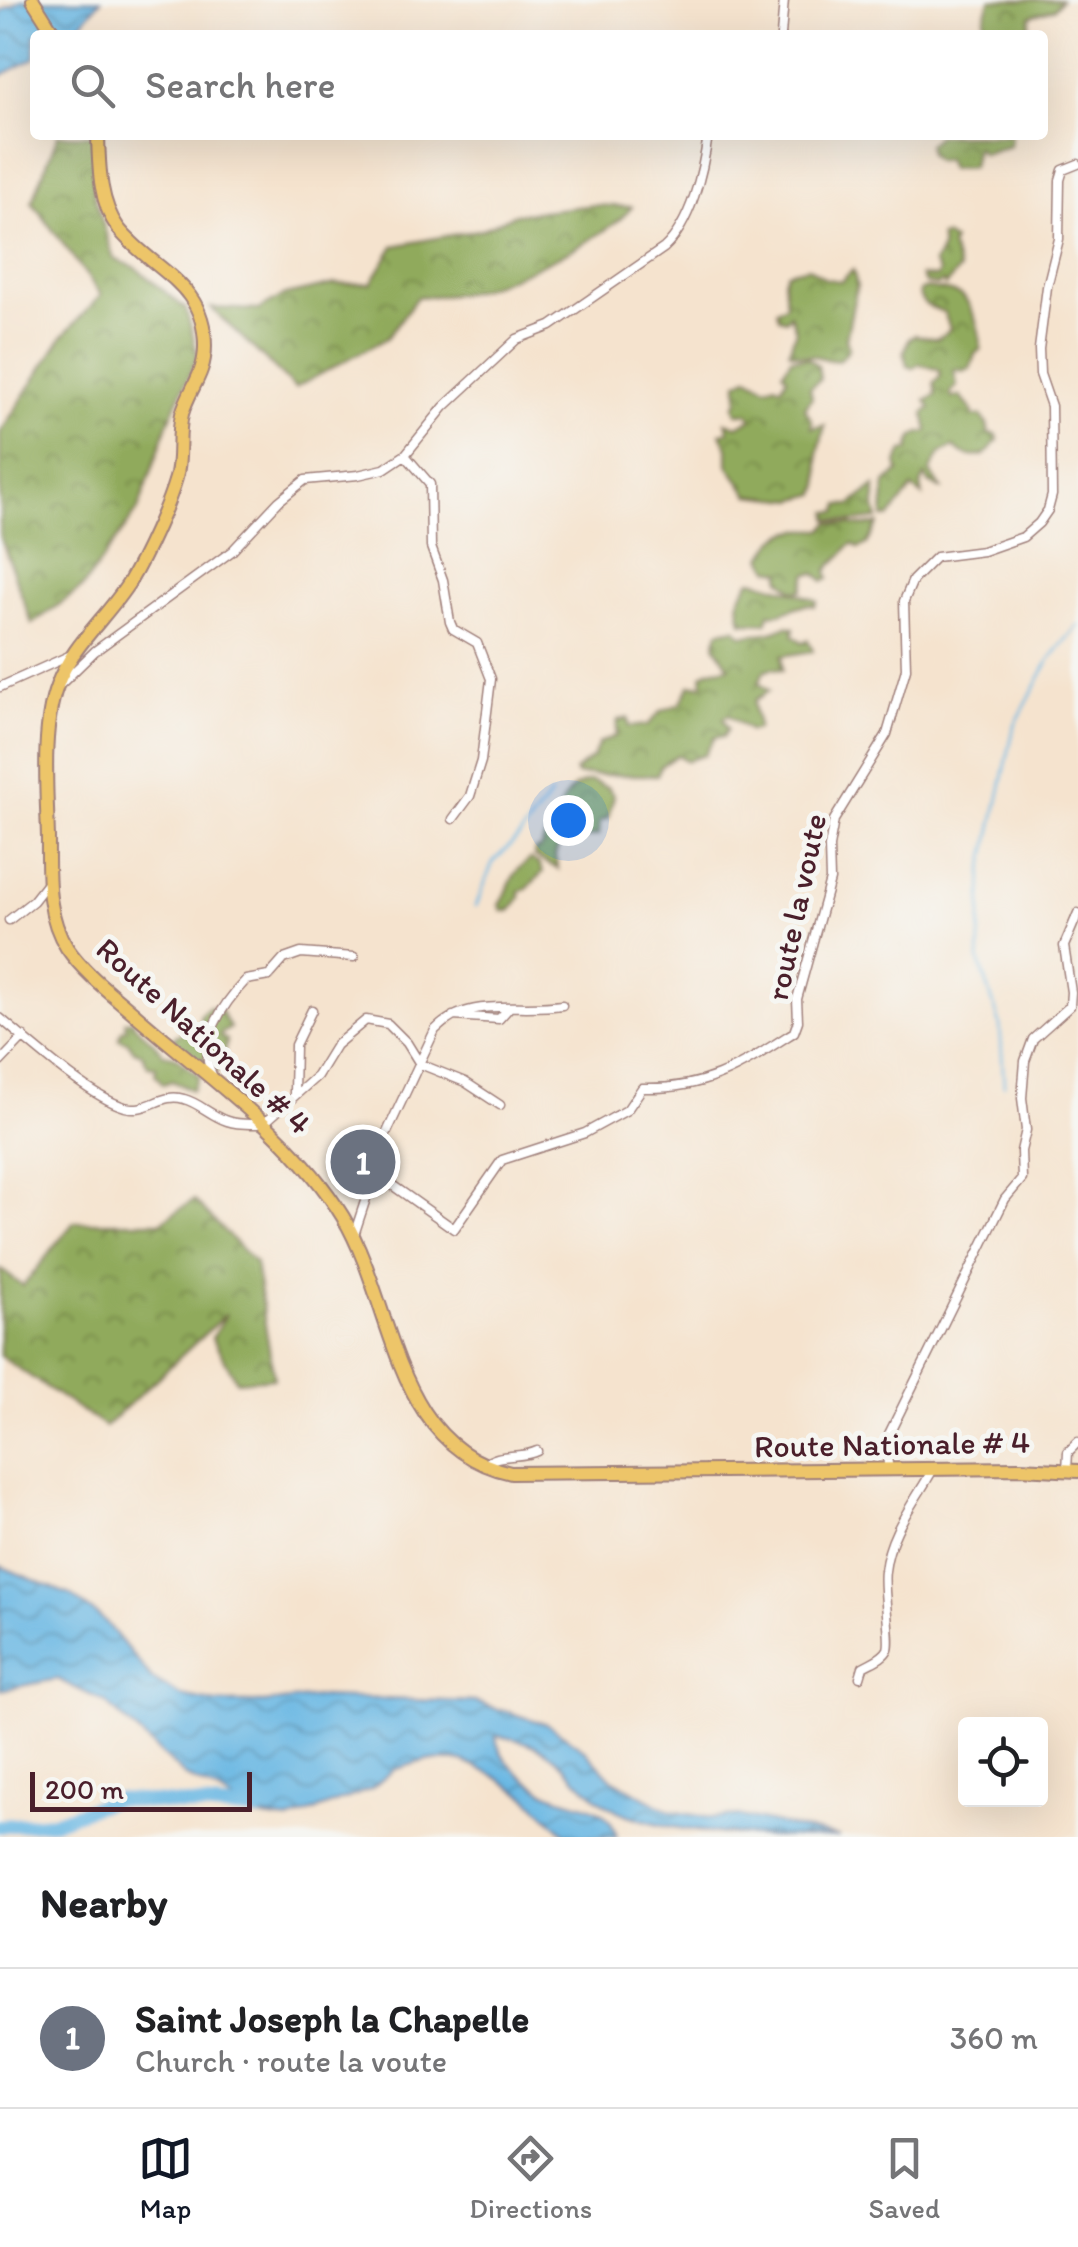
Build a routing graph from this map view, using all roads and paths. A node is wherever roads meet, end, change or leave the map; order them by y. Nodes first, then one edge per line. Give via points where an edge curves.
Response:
1 (33, 0) edge
2 (784, 0) edge
3 (51, 30) edge
4 (782, 30) edge
5 (98, 140) edge
6 (707, 140) edge
7 (1078, 164) edge
8 (405, 455) junction
9 (70, 656) junction
10 (0, 687) edge
11 (55, 690) junction
12 (453, 819) dead end
13 (48, 882) junction
14 (1078, 912) edge
15 (9, 920) dead end
16 (354, 957) dead end
17 (562, 1005) dead end
18 (312, 1010) dead end
19 (0, 1018) edge
20 (24, 1038) junction
21 (0, 1062) edge
22 (420, 1064) junction
23 (215, 1083) junction
24 (294, 1093) junction
25 (500, 1104) dead end
26 (263, 1124) junction
27 (372, 1178) junction
28 (354, 1235) junction
29 (1078, 1442) edge
30 (538, 1452) dead end
31 (485, 1466) junction
32 (889, 1471) junction
33 (932, 1471) junction
34 (1072, 1471) edge
35 (860, 1677) dead end

1 - 3 main road
2 - 4 street
5 - 9 main road, Route Nationale # 4 via 117,226 193,298 205,352 203,372 182,412 178,475 130,580
6 - 8 street via 680,233 551,326 517,339 444,407
7 - 27 street, route la voute via 1063,170 1060,180 1060,239 1038,349 1051,406 1048,510 1023,537 936,558 913,580 904,600 906,669 886,734 834,820 830,880 794,1032 727,1074 676,1089 642,1088 627,1110 585,1134 502,1160 454,1229 385,1180
8 - 11 street via 358,476 305,480 232,550 95,651
8 - 12 street via 430,484 431,548 450,622 476,643 491,679 480,761 470,796
9 - 10 street
9 - 11 main road, Route Nationale # 4
11 - 13 main road, Route Nationale # 4
13 - 15 street
13 - 23 main road, Route Nationale # 4 via 56,922 76,960
14 - 32 street via 1064,946 1070,1006 1033,1039 1025,1060 1022,1179 1005,1199 889,1434
16 - 23 street via 301,953 284,959 269,976 246,980 205,1047
17 - 22 street via 476,1008 452,1016 435,1030
18 - 24 street via 295,1045
19 - 20 street
20 - 21 street
20 - 26 street via 123,1106 150,1107 173,1096 229,1122
22 - 24 street via 388,1024 366,1020
22 - 25 street
22 - 27 street via 373,1162
23 - 26 main road, Route Nationale # 4
24 - 26 street
26 - 28 main road, Route Nationale # 4 via 307,1166
27 - 28 street
28 - 31 main road, Route Nationale # 4 via 422,1412 453,1447
29 - 34 street via 1068,1452
30 - 31 street via 496,1457
31 - 32 main road, Route Nationale # 4 via 511,1473
32 - 33 main road, Route Nationale # 4
33 - 34 main road, Route Nationale # 4
33 - 35 street via 889,1549 883,1602 890,1644

